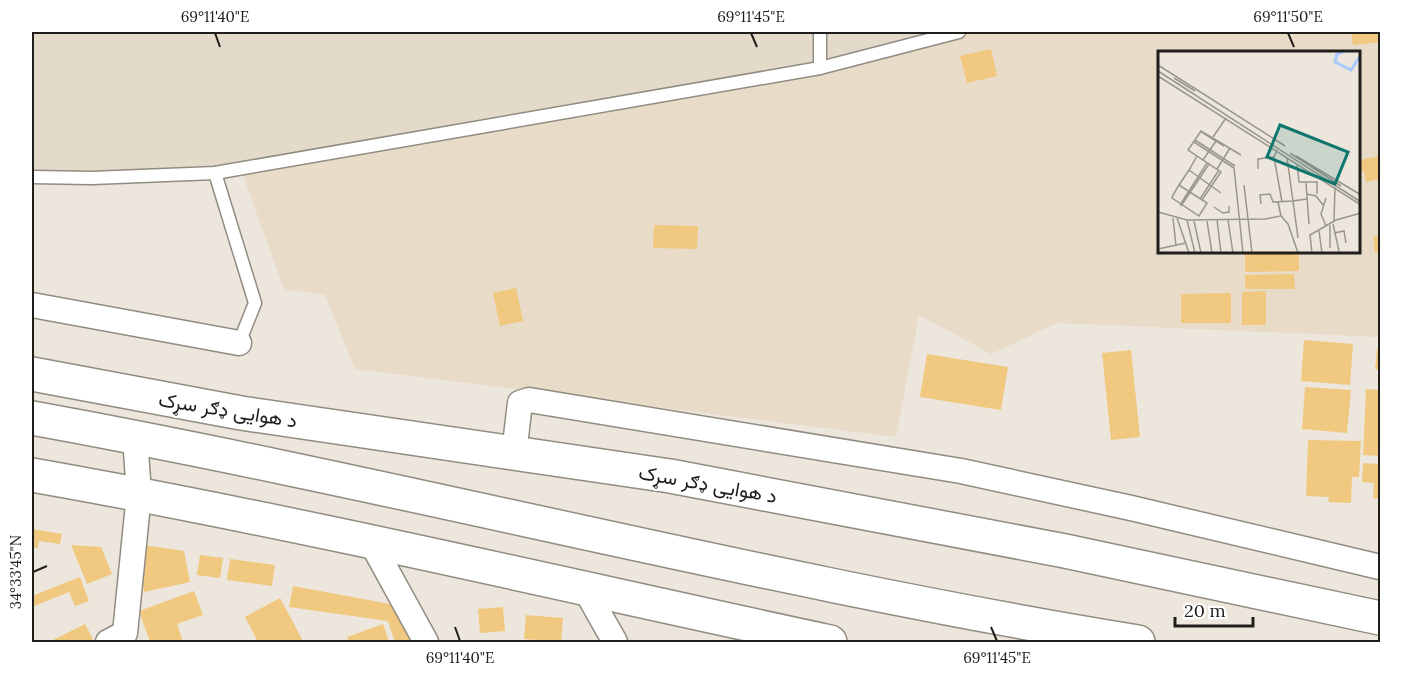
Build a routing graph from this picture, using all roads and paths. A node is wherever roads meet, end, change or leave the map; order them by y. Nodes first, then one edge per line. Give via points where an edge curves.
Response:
1 (820, 32) edge
2 (959, 32) edge
3 (820, 68) junction
4 (215, 173) junction
5 (32, 177) edge
6 (32, 304) edge
7 (239, 344) joint
8 (32, 374) edge
9 (32, 418) edge
10 (135, 437) junction
11 (514, 453) junction
12 (32, 475) edge
13 (139, 494) junction
14 (371, 542) junction
15 (1380, 567) edge
16 (585, 589) junction
17 (1380, 618) edge
18 (121, 639) edge
19 (426, 642) edge
20 (615, 642) edge
21 (830, 642) edge
22 (1138, 642) edge

1 - 3 lane
2 - 3 lane
3 - 4 lane
4 - 5 lane
4 - 7 lane via 255,303
6 - 7 street
8 - 11 main road, د هوایی ډګر سړک via 241,413
9 - 10 main road
10 - 13 street
10 - 22 main road via 988,618
11 - 15 street via 520,403 529,400 961,471
11 - 17 main road, د هوایی ډګر سړک via 670,476 1054,549
12 - 13 main road
13 - 14 main road
13 - 18 street
14 - 16 main road
14 - 19 street
16 - 20 street
16 - 21 main road

